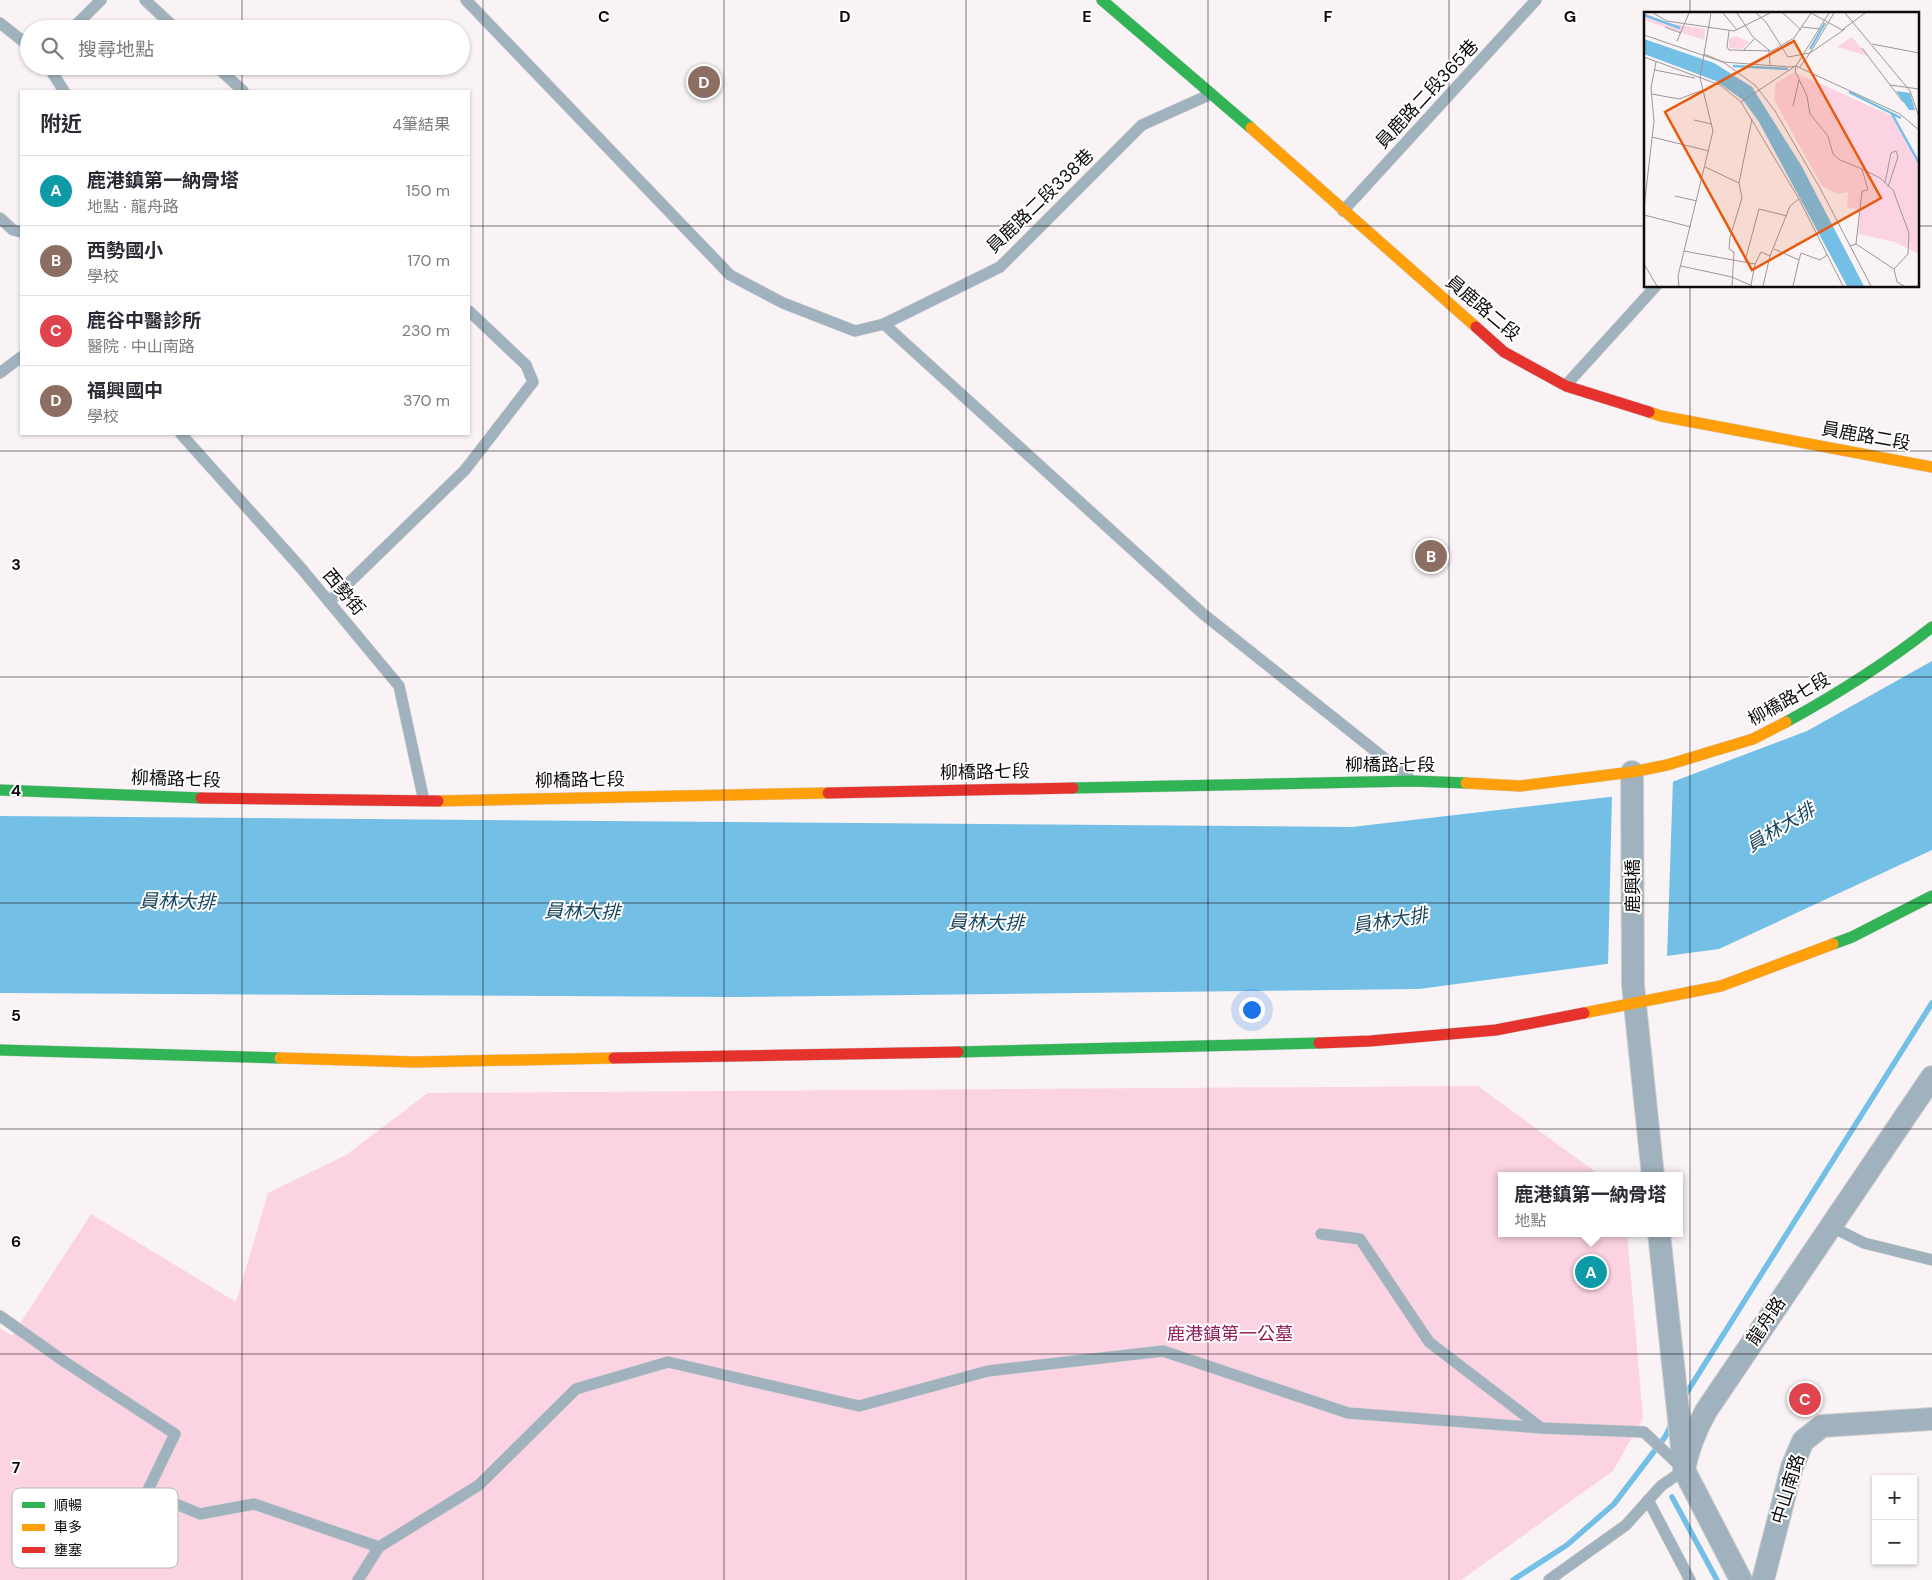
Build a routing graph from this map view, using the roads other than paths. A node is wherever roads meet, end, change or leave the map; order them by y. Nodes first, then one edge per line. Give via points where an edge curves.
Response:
1 (101, 0) edge
2 (145, 0) edge
3 (466, 0) edge
4 (1102, 0) edge
5 (1536, 0) edge
6 (81, 20) edge
7 (166, 20) edge
8 (0, 23) edge
9 (20, 39) edge
10 (54, 75) edge
11 (226, 75) edge
12 (63, 90) edge
13 (242, 90) edge
14 (1212, 93) junction
15 (1342, 211) junction
16 (0, 218) edge
17 (20, 232) edge
18 (1654, 288) edge
19 (470, 313) edge
20 (884, 324) junction
21 (20, 358) edge
22 (0, 373) edge
23 (1566, 386) junction
24 (182, 435) edge
25 (1932, 467) edge
26 (329, 602) junction
27 (1932, 627) edge
28 (1632, 780) junction
29 (1414, 781) junction
30 (0, 790) edge
31 (424, 801) junction
32 (1932, 896) edge
33 (1634, 994) junction
34 (0, 1050) edge
35 (1932, 1077) edge
36 (1653, 1172) edge
37 (1830, 1226) junction
38 (1321, 1234) dead end
39 (1659, 1237) edge
40 (1932, 1260) edge
41 (0, 1316) edge
42 (1932, 1419) edge
43 (1541, 1428) junction
44 (1679, 1466) junction
45 (149, 1488) edge
46 (1648, 1500) junction
47 (178, 1505) edge
48 (379, 1547) junction
49 (358, 1580) edge
50 (1549, 1580) edge
51 (1690, 1580) edge
52 (1741, 1580) edge
53 (1762, 1580) edge

1 - 6 lane
2 - 7 lane
3 - 20 lane, 員鹿路二段338巷 via 730,275 783,303 855,331
4 - 14 main road, 員鹿路二段
5 - 15 lane, 員鹿路二段365巷
8 - 9 lane
10 - 12 lane
11 - 13 lane
14 - 15 main road, 員鹿路二段
14 - 20 lane, 員鹿路二段338巷 via 1142,125 1000,267
15 - 23 main road, 員鹿路二段 via 1504,352
16 - 17 lane via 13,230
18 - 23 lane
19 - 26 lane via 526,365 533,382 465,470
20 - 29 lane via 1202,613
21 - 22 lane
23 - 25 main road, 員鹿路二段 via 1661,416
24 - 26 lane, 西勢街
26 - 31 lane, 西勢街 via 399,686
27 - 28 main road, 柳橋路七段 via 1834,696 1754,739 1667,765
28 - 29 main road, 柳橋路七段 via 1520,786
28 - 33 street, 鹿興橋
29 - 31 main road, 柳橋路七段
30 - 31 main road, 柳橋路七段 via 217,799
32 - 33 main road via 1852,937 1720,986
33 - 34 main road via 1496,1030 1370,1041 1247,1046 415,1062
33 - 36 street, 鹿興橋
35 - 37 street, 龍舟路
37 - 40 lane via 1864,1243
37 - 44 street, 龍舟路 via 1706,1411
38 - 43 lane via 1360,1239 1429,1342
39 - 44 street
41 - 45 lane via 175,1434
42 - 53 street, 中山南路 via 1822,1426 1803,1441 1792,1467
43 - 44 lane via 1644,1432
43 - 48 lane via 1348,1413 1163,1351 988,1371 859,1406 668,1362 576,1389 479,1486
44 - 46 lane
44 - 52 street
46 - 50 lane via 1626,1525
46 - 51 lane
47 - 48 lane via 200,1514 254,1504
48 - 49 lane

